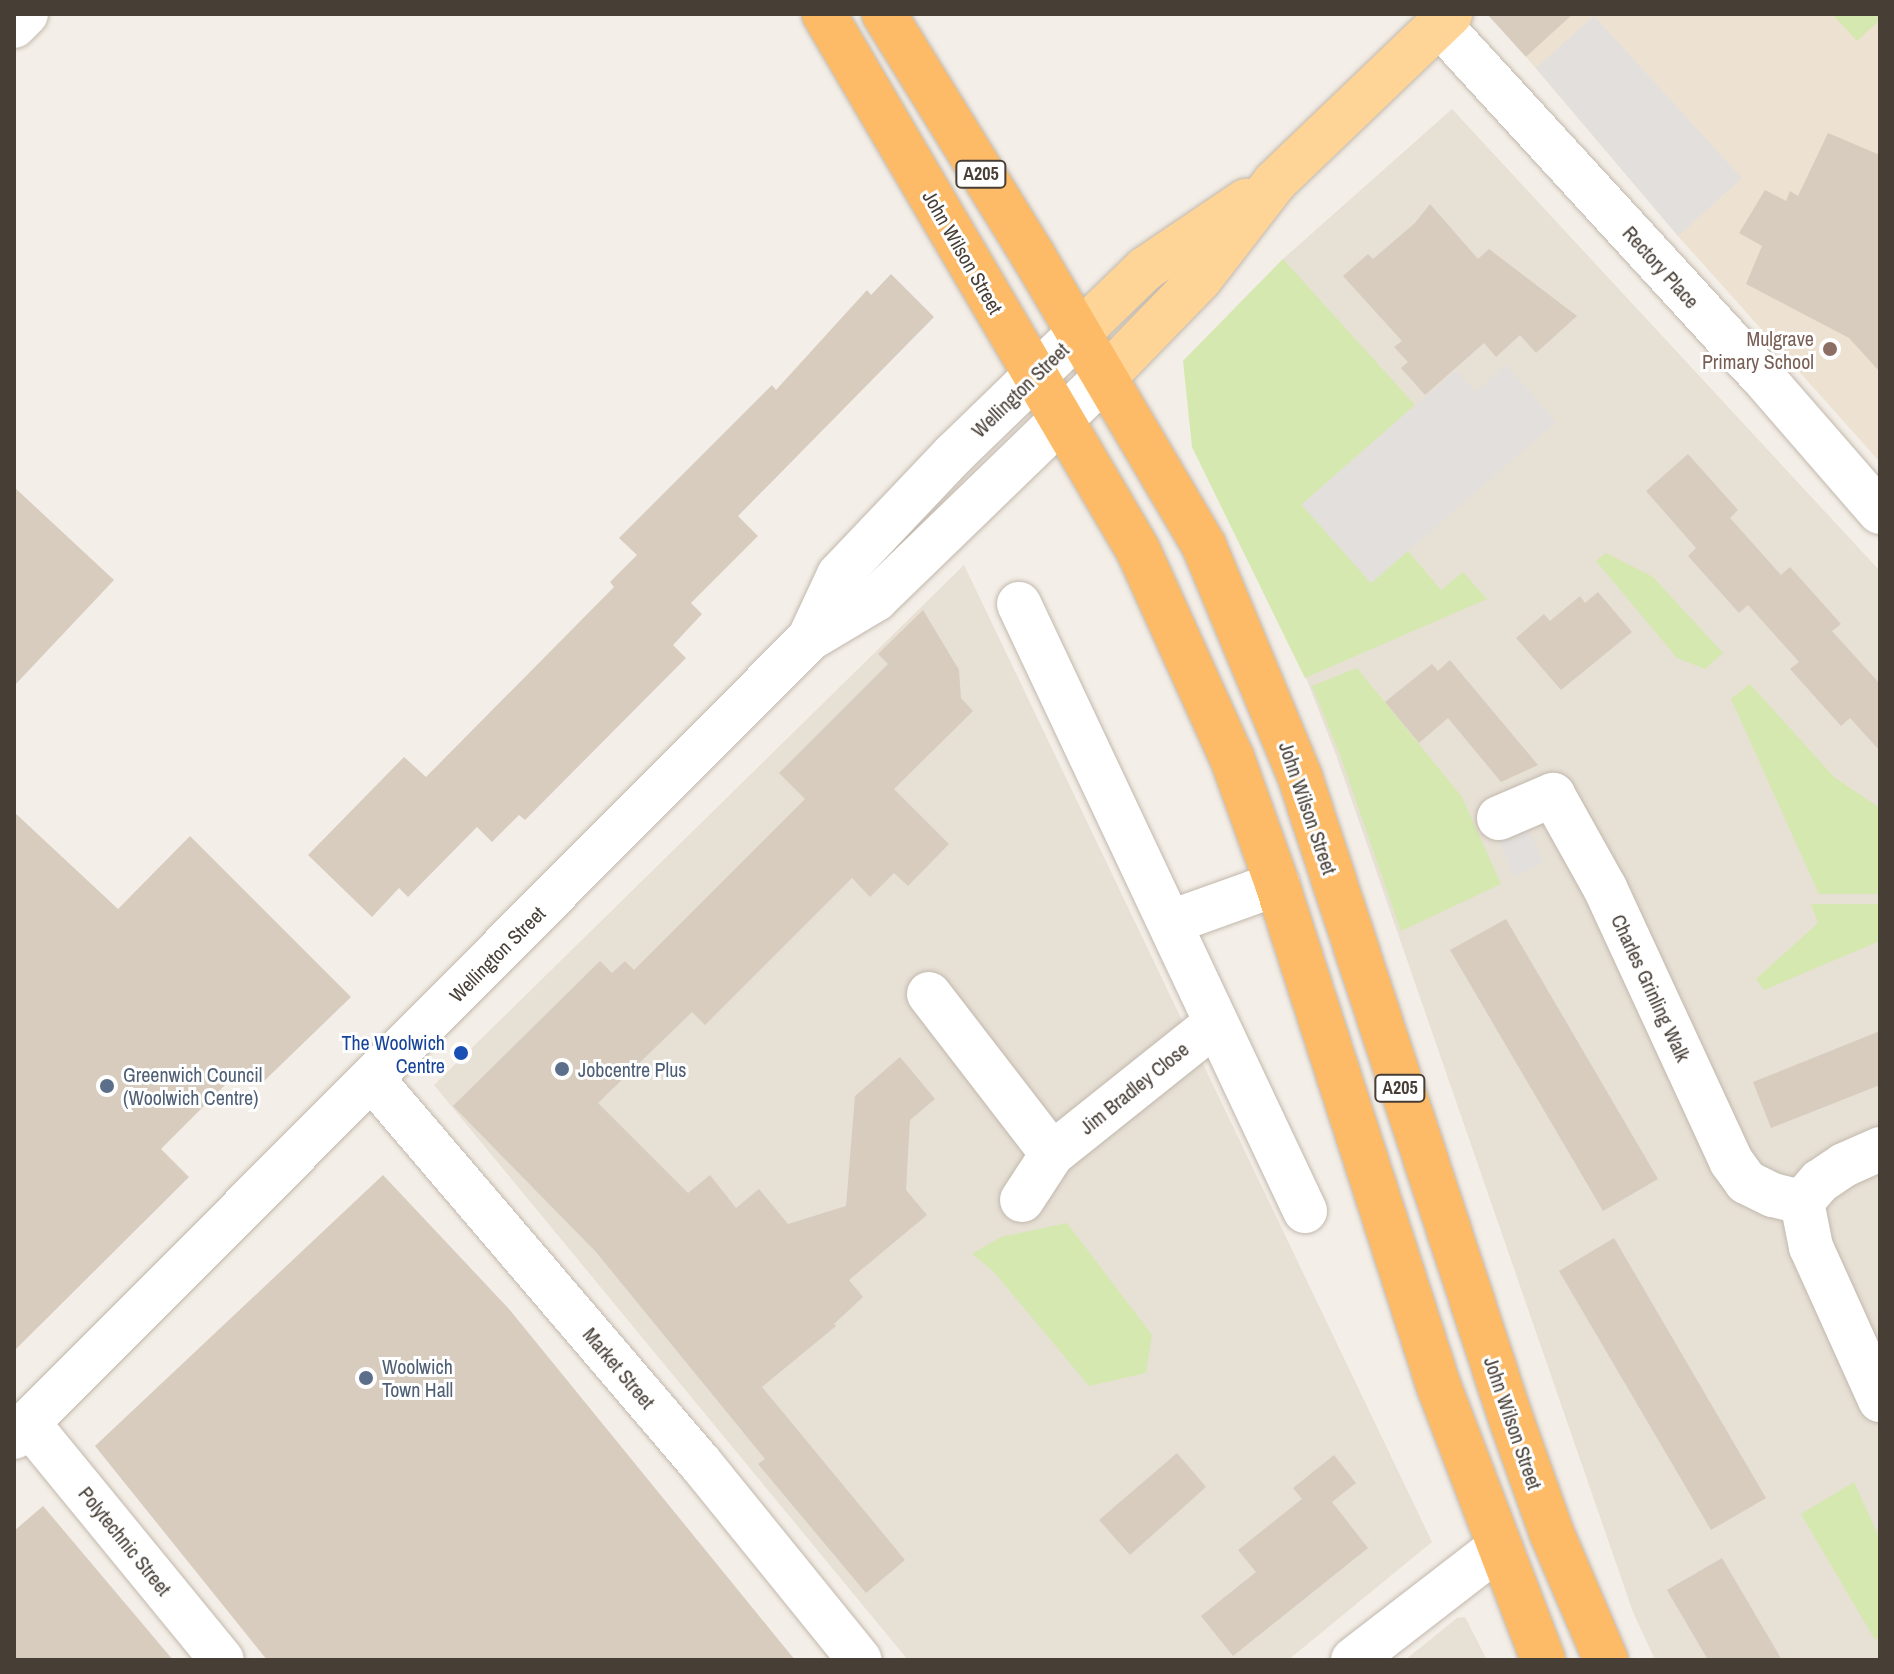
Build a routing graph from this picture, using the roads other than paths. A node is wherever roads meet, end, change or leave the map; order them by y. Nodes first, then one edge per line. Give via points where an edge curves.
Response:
1 (26, 14) edge
2 (824, 14) edge
3 (884, 14) edge
4 (1445, 19) edge
5 (14, 26) edge
6 (1275, 182) junction
7 (1079, 333) junction
8 (1034, 376) junction
9 (1105, 377) junction
10 (1060, 421) junction
11 (1880, 512) edge
12 (1019, 604) dead end
13 (809, 639) junction
14 (1499, 818) dead end
15 (1277, 884) junction
16 (1171, 922) junction
17 (929, 994) dead end
18 (1216, 1023) junction
19 (373, 1080) junction
20 (1880, 1149) edge
21 (1052, 1154) junction
22 (1022, 1200) dead end
23 (1802, 1202) junction
24 (1305, 1211) dead end
25 (1880, 1400) edge
26 (21, 1430) edge
27 (1499, 1547) junction
28 (222, 1660) edge
29 (860, 1660) edge
30 (1353, 1660) edge
31 (1543, 1660) edge
32 (1606, 1660) edge

1 - 5 street
2 - 8 highway, John Wilson Street / A205
3 - 7 highway, John Wilson Street / A205
4 - 6 main road, Wellington Street
4 - 11 street, Rectory Place
6 - 7 main road, Wellington Street via 1145,269
6 - 9 main road, Wellington Street via 1200,279
7 - 8 street, Wellington Street
7 - 9 highway, John Wilson Street / A205
8 - 10 highway, John Wilson Street / A205
8 - 13 street, Wellington Street via 839,575
9 - 10 street, Wellington Street
9 - 32 highway, John Wilson Street / A205 via 1204,546 1300,777 1506,1405 1552,1534
10 - 13 street, Wellington Street via 876,599
10 - 15 highway, John Wilson Street / A205 via 1138,550 1181,641 1232,758
12 - 16 street
13 - 19 street, Wellington Street
14 - 23 street, Charles Grinling Walk via 1553,795 1605,888 1731,1161 1746,1182
15 - 16 street
15 - 27 highway, John Wilson Street / A205 via 1439,1387
16 - 18 street
17 - 21 street
18 - 21 street, Jim Bradley Close
18 - 24 street
19 - 26 street, Wellington Street
19 - 29 street, Market Street via 701,1464
20 - 23 street via 1820,1181
21 - 22 street, Jim Bradley Close
23 - 25 street via 1811,1247
26 - 28 street, Polytechnic Street
27 - 30 street
27 - 31 highway, John Wilson Street / A205

